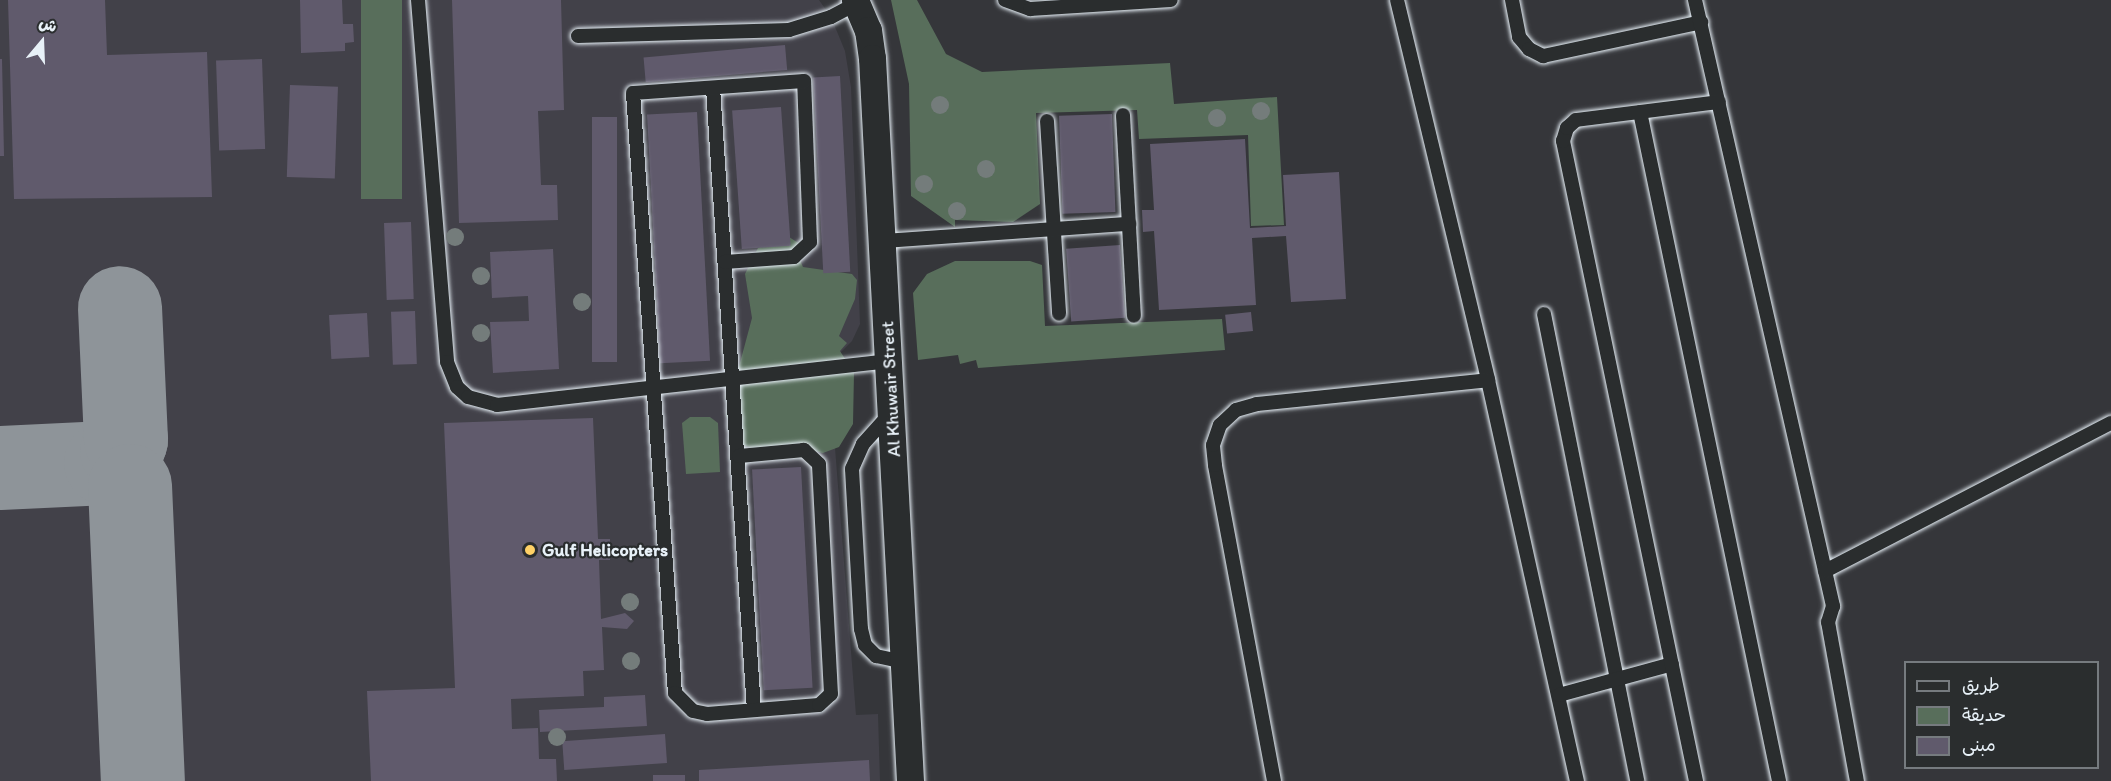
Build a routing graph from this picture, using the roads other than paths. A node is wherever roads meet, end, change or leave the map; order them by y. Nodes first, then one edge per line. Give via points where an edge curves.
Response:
1 (418, 0) edge
2 (1005, 0) edge
3 (1171, 0) edge
4 (1397, 0) edge
5 (1512, 0) edge
6 (1695, 0) edge
7 (858, 1) edge
8 (1701, 22) junction
9 (578, 36) dead end
10 (713, 88) junction
11 (1719, 102) junction
12 (1640, 112) junction
13 (1123, 115) dead end
14 (1047, 121) dead end
15 (1129, 224) junction
16 (1054, 232) junction
17 (884, 241) junction
18 (726, 262) junction
19 (1059, 314) dead end
20 (1544, 314) dead end
21 (1134, 316) dead end
22 (890, 361) junction
23 (734, 379) junction
24 (1488, 380) junction
25 (651, 390) junction
26 (892, 411) junction
27 (2111, 423) edge
28 (739, 456) junction
29 (1825, 571) junction
30 (904, 662) junction
31 (1672, 664) junction
32 (1616, 680) junction
33 (1559, 695) junction
34 (754, 710) junction
35 (910, 781) edge
36 (1274, 781) edge
37 (1577, 781) edge
38 (1637, 781) edge
39 (1696, 781) edge
40 (1779, 781) edge
41 (1857, 781) edge

1 - 25 lane via 450,375 468,397 497,405
2 - 3 lane via 1030,9
4 - 24 lane
5 - 8 lane via 1519,37 1529,50 1544,56
6 - 8 lane
7 - 9 lane via 805,28
7 - 17 street, Al Khuwair Street via 872,58
8 - 11 lane
10 - 18 lane
10 - 18 lane via 804,81 810,242 794,257
10 - 25 lane via 633,93
11 - 12 lane
11 - 29 lane
12 - 31 lane via 1576,120 1563,141
12 - 40 lane
13 - 15 lane
14 - 16 lane
15 - 16 lane
15 - 21 lane
16 - 17 lane
16 - 19 lane
17 - 22 street, Al Khuwair Street
18 - 23 lane
20 - 32 lane
22 - 23 lane
22 - 26 street, Al Khuwair Street
23 - 25 lane
23 - 28 lane
24 - 33 lane
24 - 36 lane via 1257,404 1236,410 1221,425 1214,445 1215,465
25 - 34 lane via 675,693 693,711
26 - 30 street, Al Khuwair Street
26 - 30 lane via 857,454 852,478 863,640 876,656
27 - 29 lane
28 - 34 lane
28 - 34 lane via 804,450 819,464 831,694 819,705
29 - 41 lane via 1833,606 1828,622
30 - 35 street, Al Khuwair Street
31 - 32 lane
31 - 39 lane
32 - 33 lane
32 - 38 lane
33 - 37 lane

